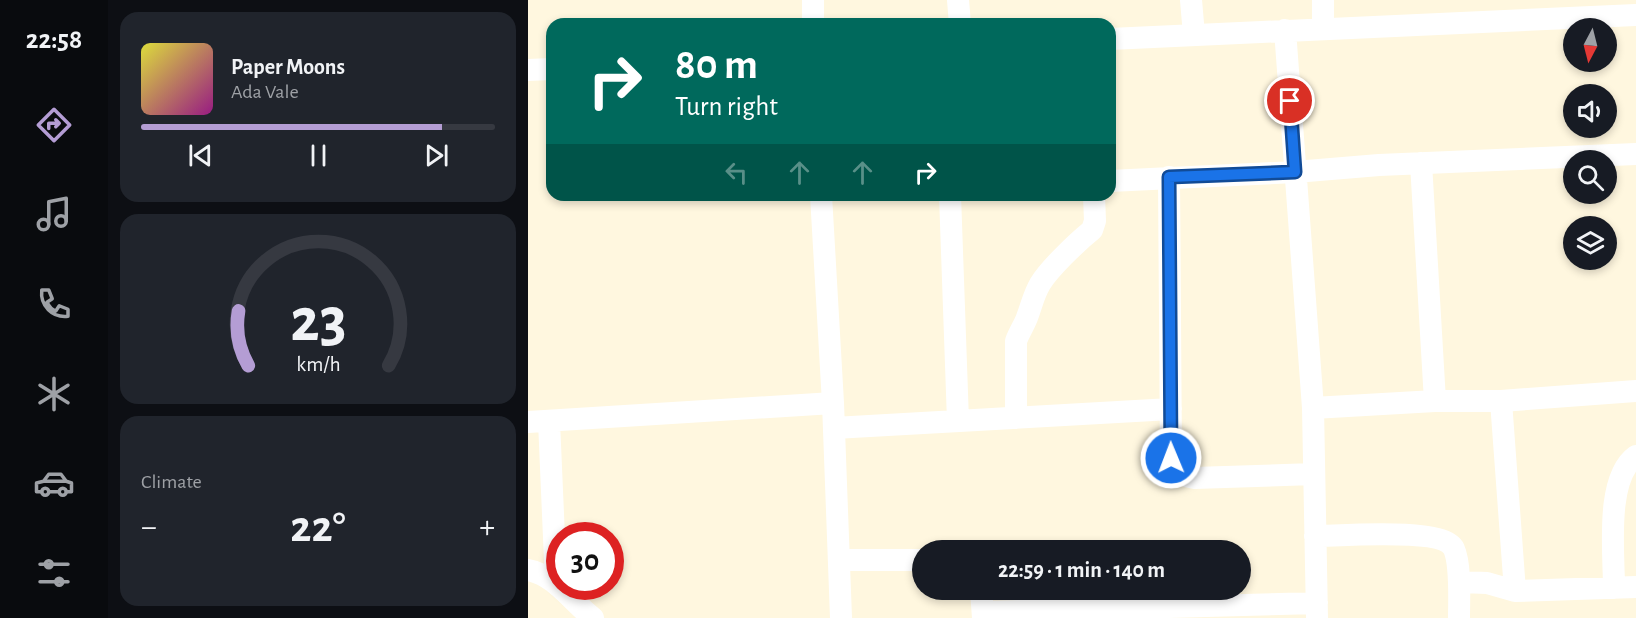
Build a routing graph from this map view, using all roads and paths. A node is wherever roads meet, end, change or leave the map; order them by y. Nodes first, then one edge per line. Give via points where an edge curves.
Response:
1 (813, 0) edge
2 (958, 0) edge
3 (1191, 0) edge
4 (1323, 0) edge
5 (1630, 10) edge
6 (813, 18) edge
7 (960, 18) edge
8 (1323, 29) junction
9 (1285, 30) junction
10 (1194, 35) junction
11 (1116, 39) edge
12 (546, 69) edge
13 (528, 70) edge
14 (1636, 154) edge
15 (1421, 163) junction
16 (1295, 172) junction
17 (1169, 177) junction
18 (1116, 180) edge
19 (820, 201) edge
20 (950, 201) edge
21 (1094, 201) edge
22 (1636, 391) edge
23 (1435, 401) junction
24 (1501, 401) junction
25 (832, 403) junction
26 (1313, 408) junction
27 (1171, 409) junction
28 (1016, 418) junction
29 (538, 421) edge
30 (958, 421) junction
31 (834, 428) junction
32 (1636, 456) edge
33 (1314, 474) junction
34 (549, 522) edge
35 (1315, 536) junction
36 (839, 560) junction
37 (912, 560) edge
38 (528, 570) edge
39 (546, 579) edge
40 (1460, 582) junction
41 (1625, 588) edge
42 (1515, 591) junction
43 (571, 600) edge
44 (982, 600) edge
45 (1317, 611) edge
46 (1197, 612) edge
47 (983, 615) edge
48 (593, 618) edge
49 (841, 618) edge
50 (1459, 618) edge

1 - 6 street
2 - 7 street
3 - 10 street
4 - 8 street
5 - 8 street
8 - 9 street
9 - 10 street
9 - 16 street
10 - 11 street
12 - 13 street
14 - 15 street
15 - 16 street
15 - 23 street
16 - 17 street
16 - 26 street
17 - 18 street
17 - 27 street
19 - 25 street
20 - 30 street
21 - 28 street via 1092,230 1043,280 1018,335
22 - 24 street
23 - 24 street
23 - 26 street
24 - 42 street
25 - 29 street
25 - 31 street
26 - 33 street
27 - 28 street
27 - 33 street via 1171,458 1174,467 1186,477
28 - 30 street
29 - 34 street
30 - 31 street
31 - 36 street
32 - 41 street via 1619,478 1614,495
33 - 35 street
35 - 40 street via 1419,534 1446,540 1454,548
35 - 45 street
36 - 37 street
36 - 49 street
38 - 39 street
40 - 42 street via 1486,583
40 - 50 street
41 - 42 street
43 - 48 street
44 - 47 street
45 - 46 street
46 - 47 street

